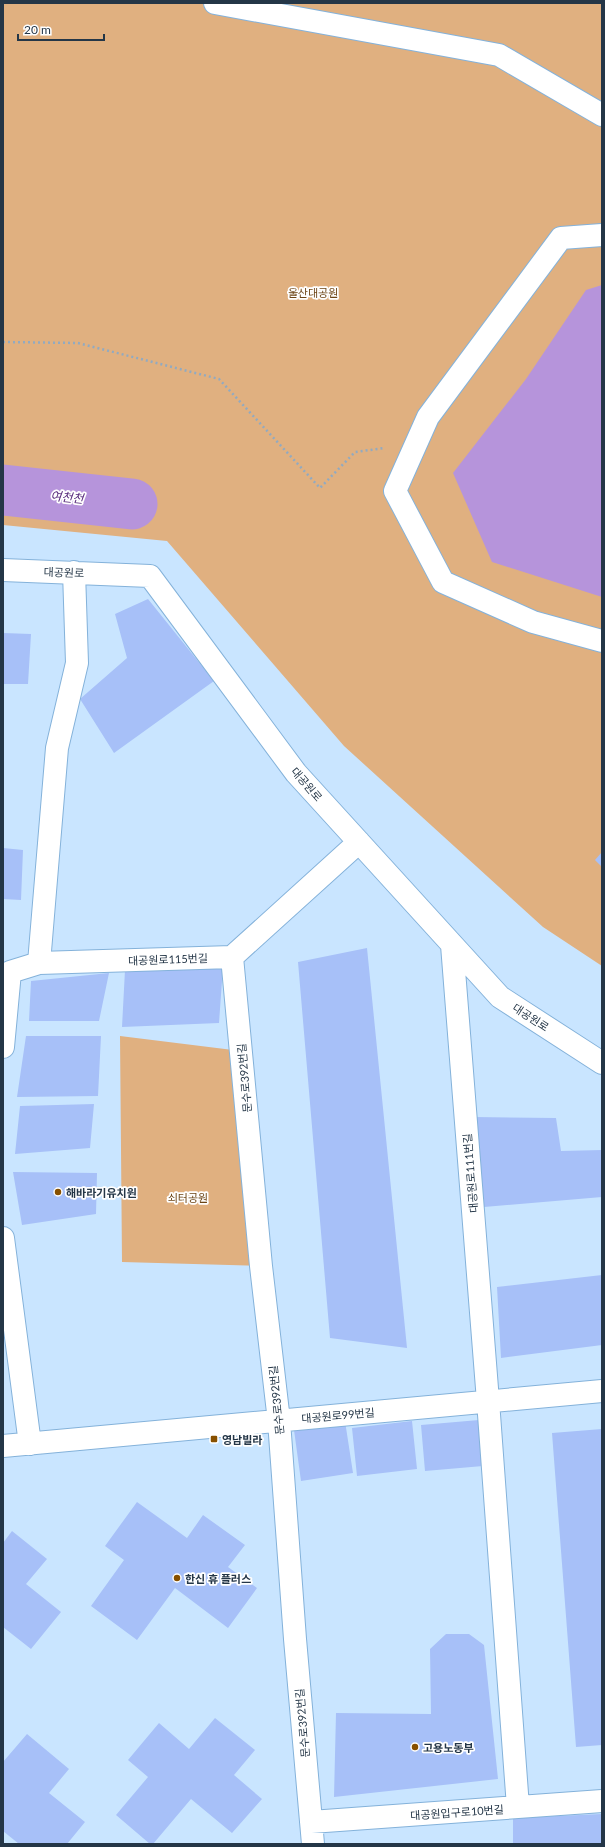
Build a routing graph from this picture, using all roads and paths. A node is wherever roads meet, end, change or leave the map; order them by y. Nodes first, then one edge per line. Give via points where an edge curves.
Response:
1 (215, 3) edge
2 (602, 115) edge
3 (602, 235) edge
4 (3, 342) edge
5 (416, 445) junction
6 (3, 570) edge
7 (74, 572) junction
8 (602, 641) edge
9 (359, 842) junction
10 (452, 945) junction
11 (232, 957) junction
12 (39, 963) junction
13 (3, 1047) edge
14 (602, 1063) edge
15 (3, 1238) edge
16 (602, 1391) edge
17 (488, 1401) junction
18 (279, 1421) junction
19 (30, 1444) junction
20 (3, 1446) edge
21 (602, 1801) edge
22 (518, 1807) junction
23 (311, 1822) junction
24 (314, 1844) edge

1 - 2 street via 499,55
3 - 5 street via 560,238 428,417
4 - 5 path via 78,343 219,379 320,488 355,452
5 - 8 street via 395,491 443,582 532,622
6 - 7 street, 대공원로
7 - 9 street, 대공원로 via 150,576 296,773
7 - 12 street via 77,663 58,748
9 - 10 street, 대공원로
9 - 11 street
10 - 14 street, 대공원로 via 500,998
10 - 17 street, 대공원로111번길
11 - 12 street, 대공원로115번길
11 - 18 street, 문수로392번길 via 261,1266
12 - 13 street, 대공원로115번길 via 10,972
15 - 19 street
16 - 17 street, 대공원로99번길
17 - 18 street, 대공원로99번길
17 - 22 street, 대공원로111번길
18 - 19 street, 대공원로99번길
18 - 23 street, 문수로392번길 via 294,1639
19 - 20 street, 대공원로99번길
21 - 22 street, 대공원입구로10번길
22 - 23 street, 대공원입구로10번길
23 - 24 street, 문수로392번길

